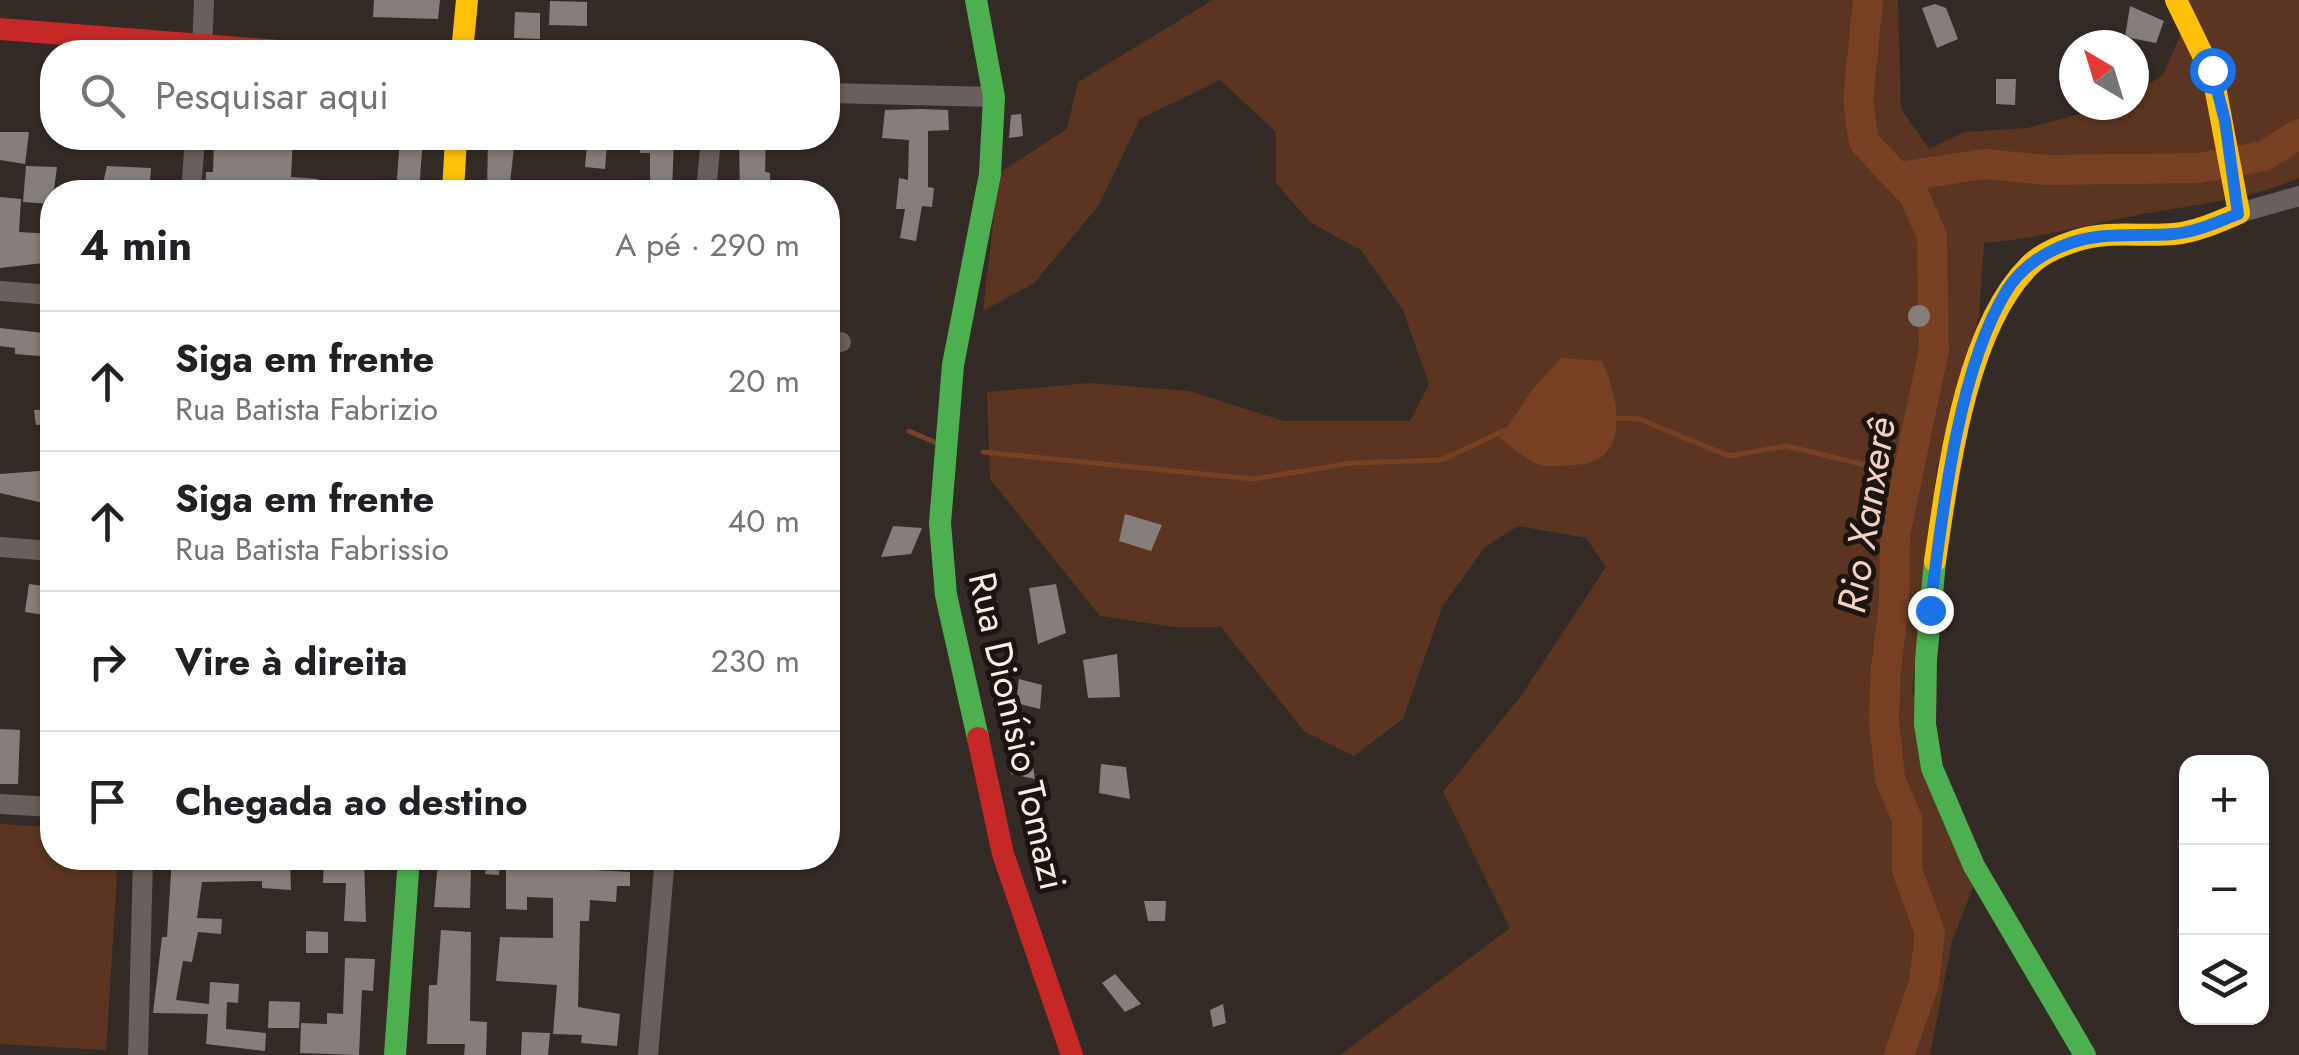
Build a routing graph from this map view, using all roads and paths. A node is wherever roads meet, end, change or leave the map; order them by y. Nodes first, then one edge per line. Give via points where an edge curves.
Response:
1 (204, 0) edge
2 (467, 0) edge
3 (976, 0) edge
4 (2176, 0) edge
5 (0, 29) edge
6 (117, 40) edge
7 (202, 40) edge
8 (463, 40) edge
9 (840, 93) edge
10 (994, 97) junction
11 (194, 150) edge
12 (455, 150) edge
13 (710, 150) edge
14 (192, 180) edge
15 (454, 180) edge
16 (707, 180) edge
17 (2299, 196) edge
18 (2238, 214) junction
19 (0, 292) edge
20 (40, 294) edge
21 (0, 547) edge
22 (40, 551) edge
23 (0, 804) edge
24 (40, 806) edge
25 (144, 870) edge
26 (408, 870) edge
27 (664, 870) edge
28 (138, 1055) edge
29 (395, 1055) edge
30 (648, 1055) edge
31 (1072, 1055) edge
32 (2085, 1055) edge

1 - 7 street
2 - 8 street
3 - 10 street, Rua Dionísio Tomazi
4 - 18 street via 2200,40 2225,121
5 - 6 street
9 - 10 street
10 - 31 street, Rua Dionísio Tomazi via 990,174 954,364 940,523 954,642 1003,854
11 - 14 street
12 - 15 street
13 - 16 street
17 - 18 street
18 - 32 street via 2171,234 2094,235 2028,265 2007,290 1960,422 1922,684 1932,768 1986,888
19 - 20 street
21 - 22 street
23 - 24 street
25 - 28 street
26 - 29 street
27 - 30 street

